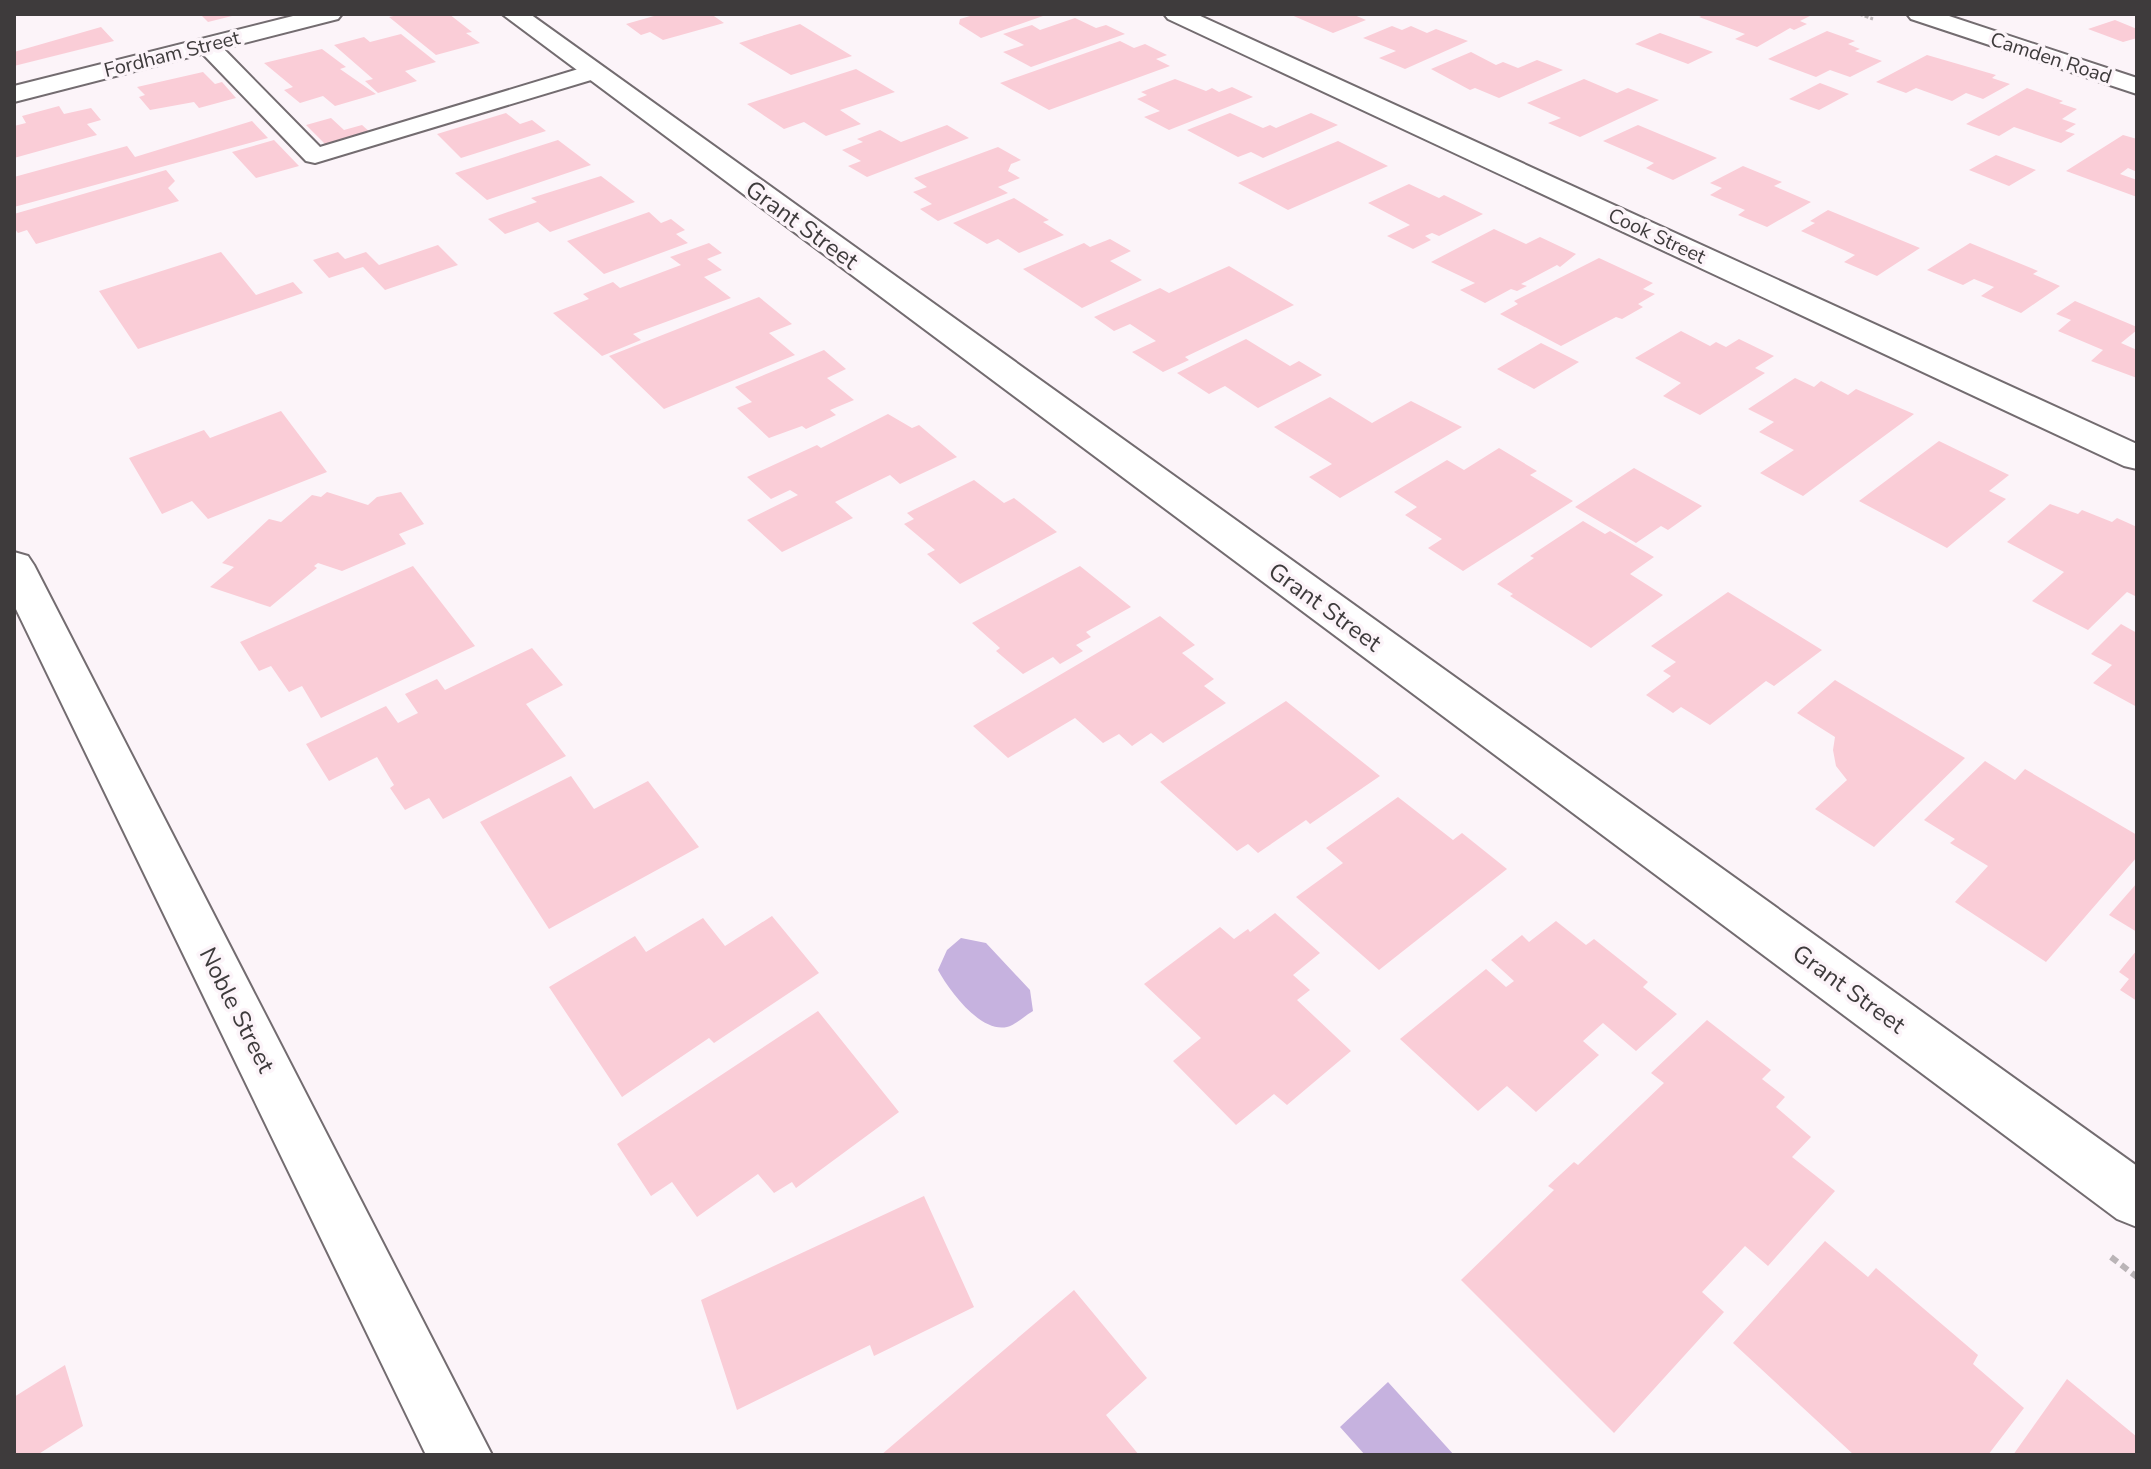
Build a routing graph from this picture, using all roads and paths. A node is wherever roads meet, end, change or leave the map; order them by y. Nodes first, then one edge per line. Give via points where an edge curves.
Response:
1 (330, 14) edge
2 (514, 14) edge
3 (1176, 14) edge
4 (1919, 14) edge
5 (207, 45) junction
6 (593, 72) junction
7 (2137, 86) edge
8 (14, 94) edge
9 (2137, 458) edge
10 (14, 565) edge
11 (2137, 1200) edge
12 (460, 1455) edge

1 - 5 street, Fordham Street
2 - 6 street, Grant Street
3 - 9 street, Cook Street
4 - 7 street, Camden Road
5 - 6 lane via 315,156
5 - 8 street, Fordham Street
6 - 11 street, Grant Street
10 - 12 street, Noble Street

